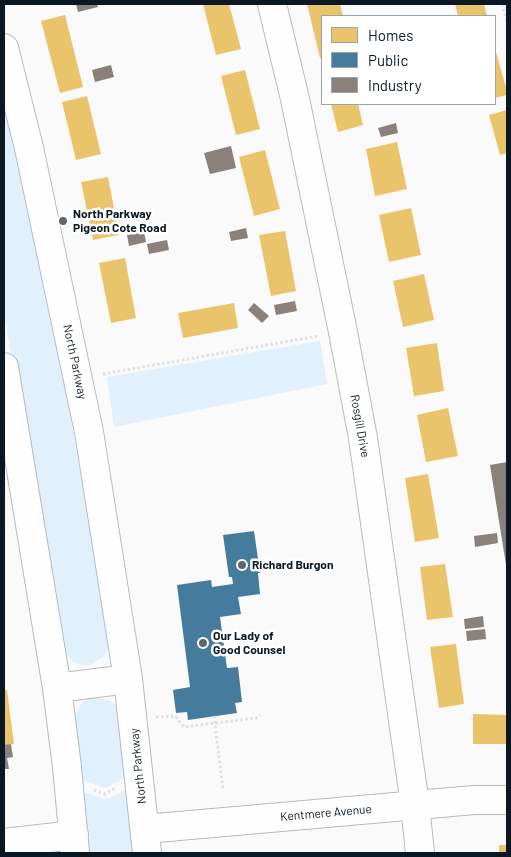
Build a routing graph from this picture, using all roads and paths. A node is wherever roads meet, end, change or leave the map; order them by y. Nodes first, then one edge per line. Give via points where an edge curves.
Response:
1 (272, 4) edge
2 (502, 4) edge
3 (507, 22) edge
4 (4, 48) edge
5 (343, 332) junction
6 (4, 367) edge
7 (78, 378) junction
8 (128, 680) junction
9 (57, 688) junction
10 (260, 715) dead end
11 (214, 716) dead end
12 (133, 720) junction
13 (215, 724) junction
14 (140, 782) junction
15 (69, 786) junction
16 (223, 790) dead end
17 (507, 800) edge
18 (415, 805) junction
19 (146, 841) edge
20 (4, 843) edge
21 (75, 844) edge
22 (420, 853) edge

1 - 5 street, Rosgill Drive
2 - 3 path
4 - 7 street, North Parkway
5 - 7 path
5 - 18 street, Rosgill Drive via 363,438
6 - 9 street
7 - 8 street, North Parkway
8 - 9 street
8 - 12 street, North Parkway
9 - 15 street
10 - 13 path
11 - 13 path
12 - 13 path via 175,716 184,728
12 - 14 street, North Parkway
13 - 16 path
14 - 15 path via 123,784 105,794 84,786
14 - 19 street, North Parkway
15 - 21 street
17 - 18 street, Kentmere Avenue
18 - 19 street, Kentmere Avenue
18 - 22 street, Rosgill Drive
20 - 21 street

